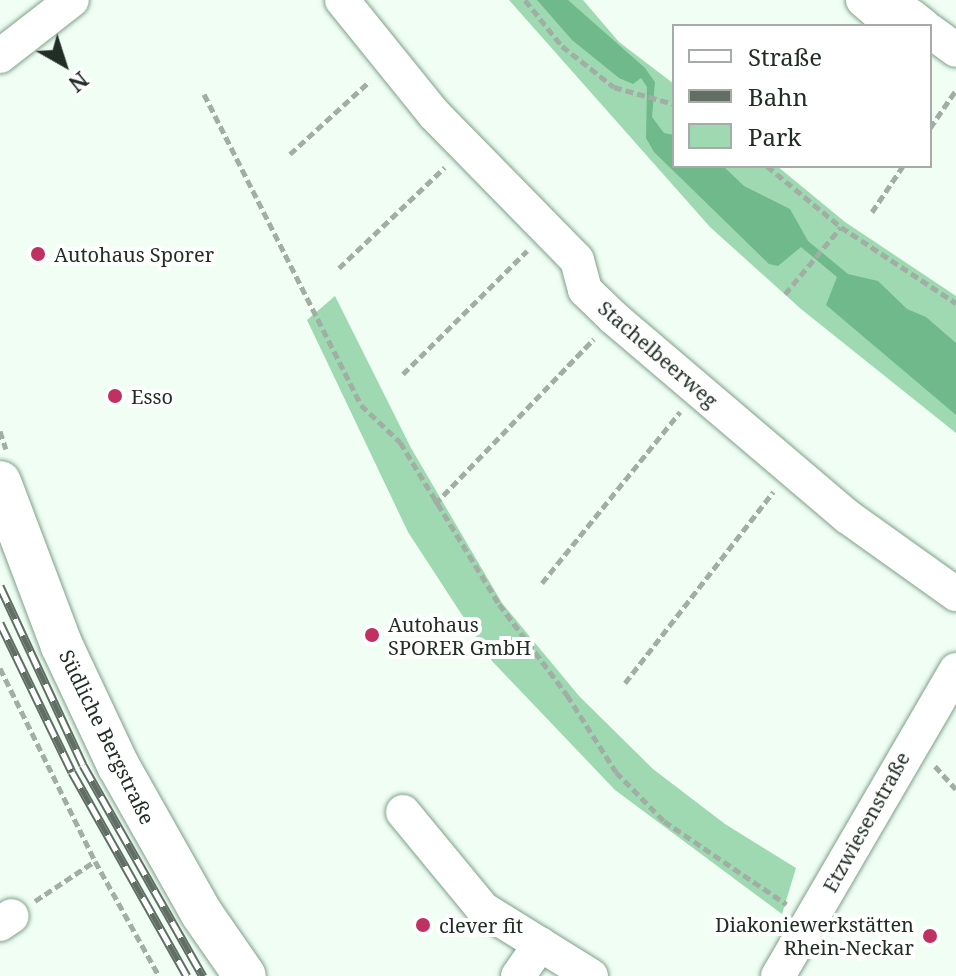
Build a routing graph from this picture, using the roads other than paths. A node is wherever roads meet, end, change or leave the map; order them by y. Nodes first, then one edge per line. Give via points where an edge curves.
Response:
1 (72, 0) edge
2 (342, 0) edge
3 (863, 0) edge
4 (921, 24) edge
5 (932, 32) edge
6 (956, 50) edge
7 (0, 56) edge
8 (0, 482) edge
9 (956, 594) edge
10 (956, 670) edge
11 (403, 812) dead end
12 (540, 944) junction
13 (245, 976) edge
14 (518, 976) edge
15 (591, 976) edge
16 (778, 976) edge

1 - 7 street
2 - 9 street, Stachelbeerweg via 466,147 577,260 585,290 790,469
3 - 4 street via 879,14 911,16
5 - 6 street
8 - 13 main road, Südliche Bergstraße via 62,646 118,765 171,863
10 - 16 street, Etzwiesenstraße
11 - 12 street via 483,909
12 - 14 street
12 - 15 street

